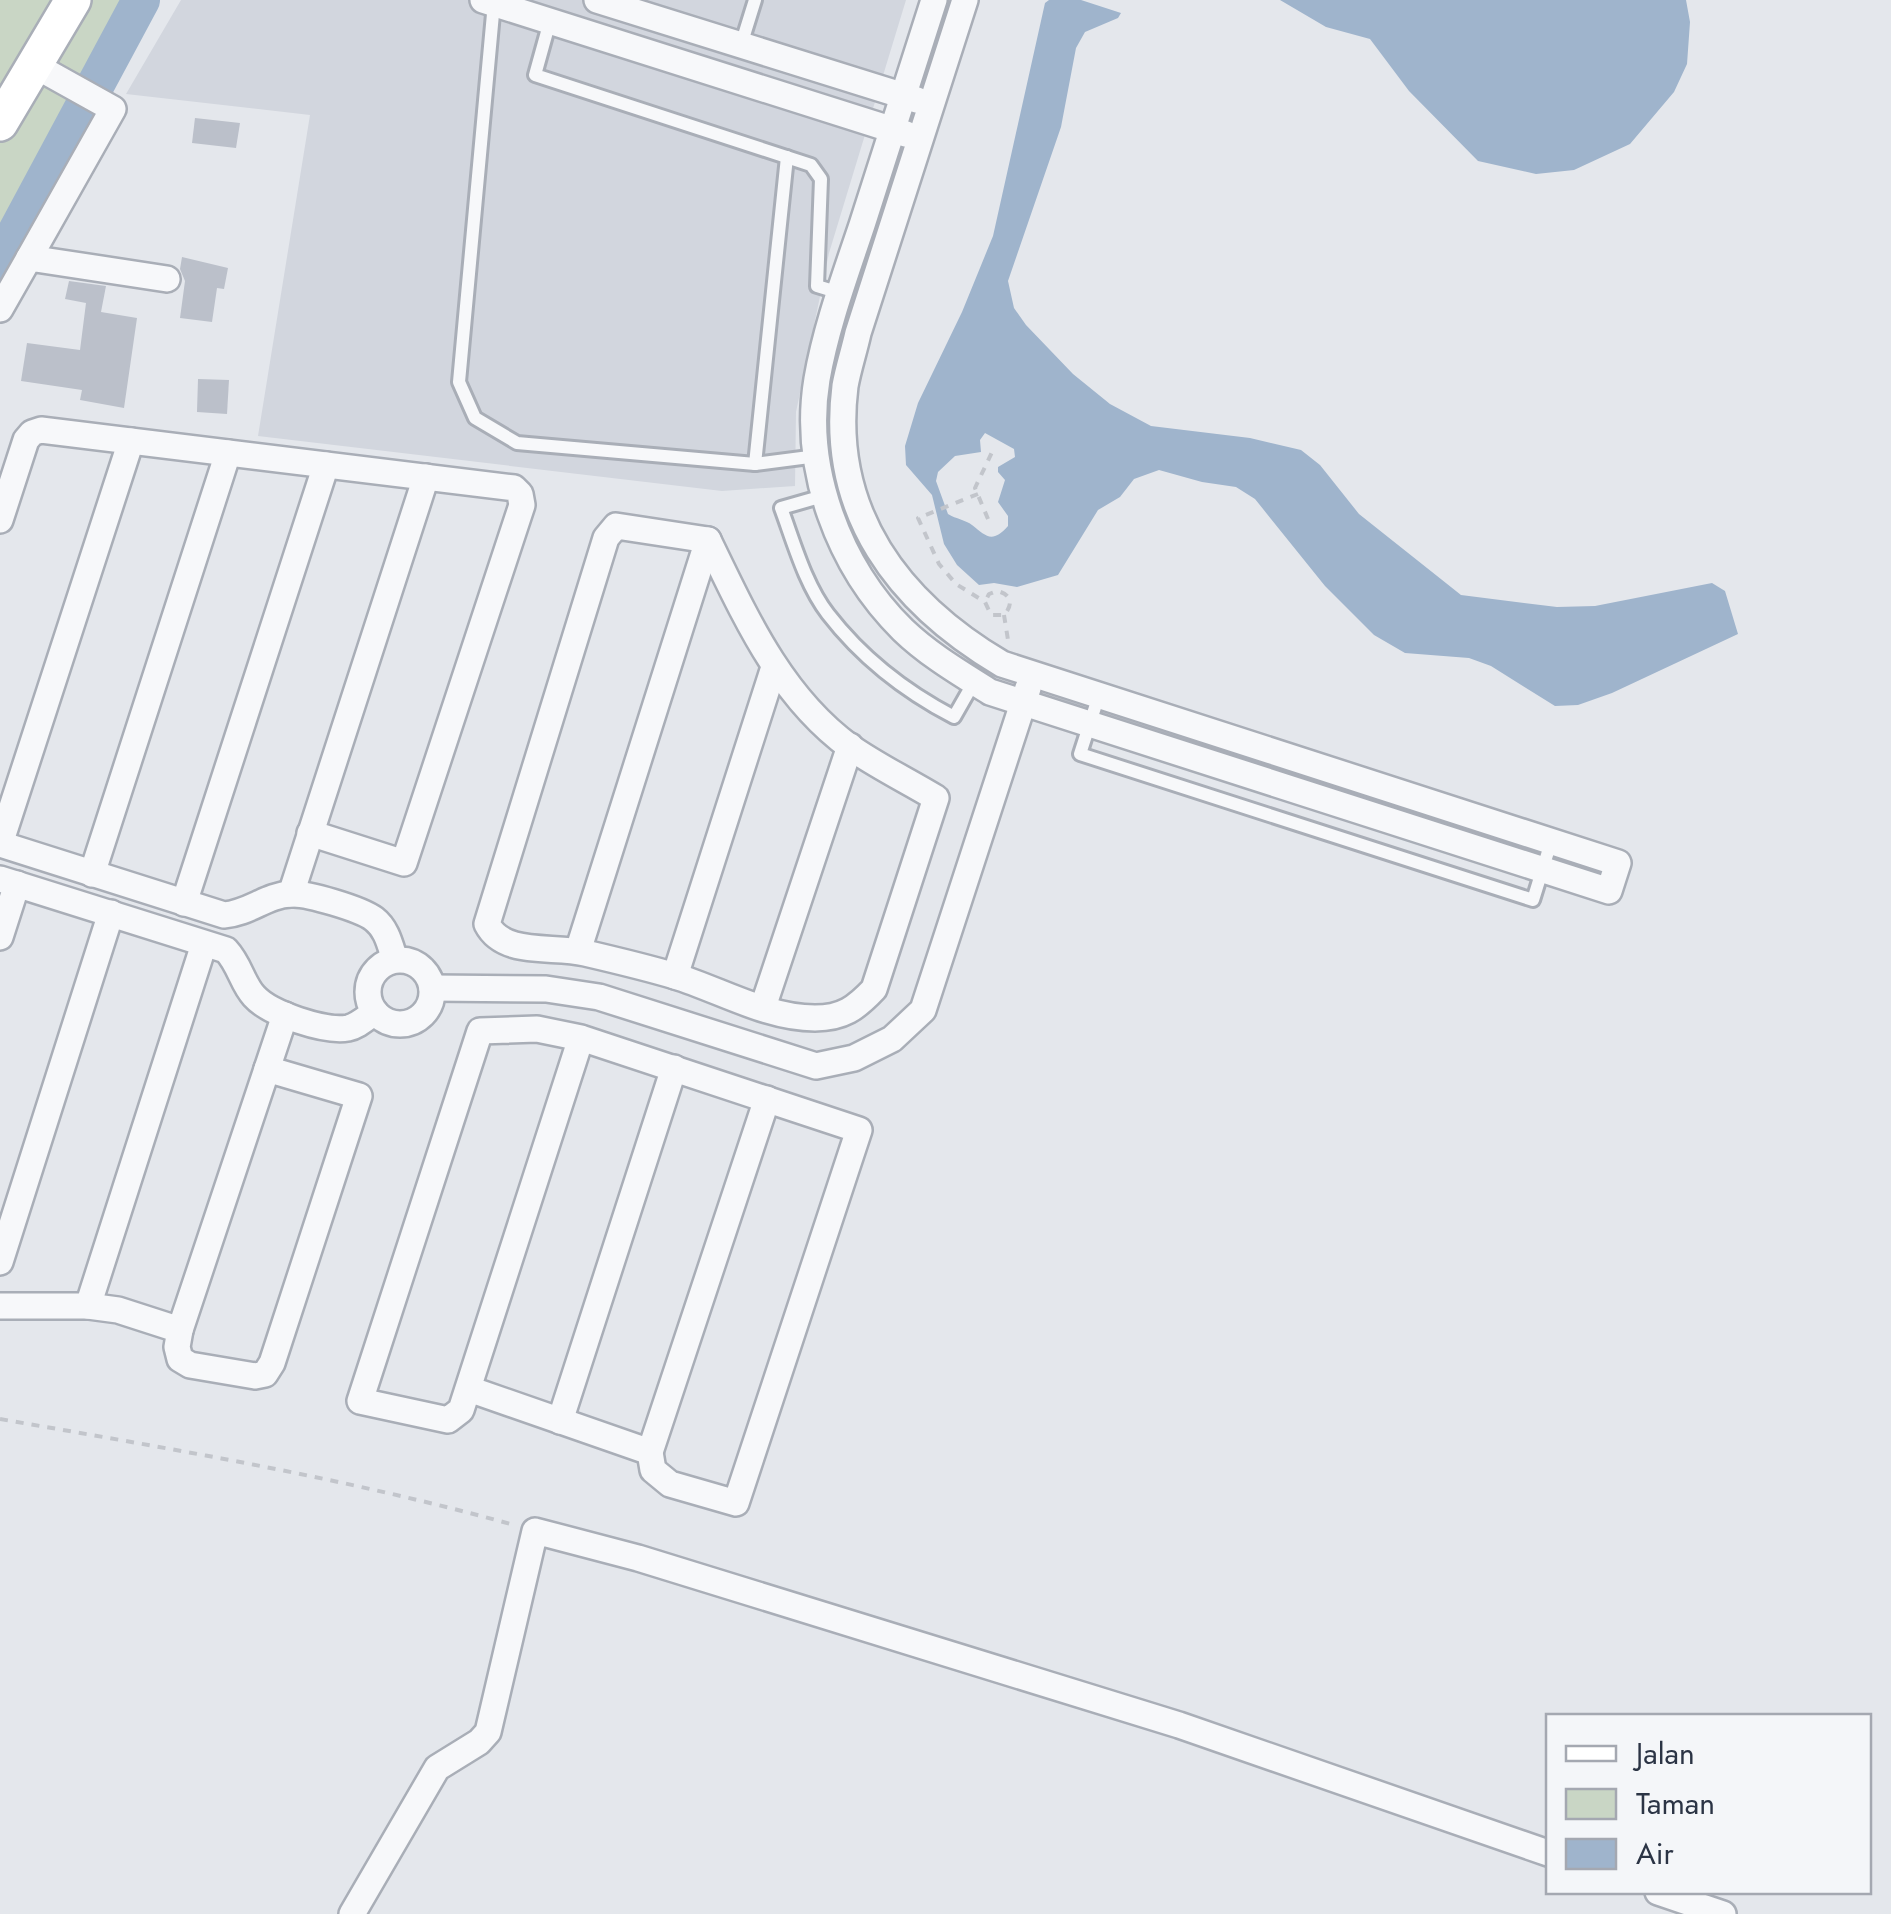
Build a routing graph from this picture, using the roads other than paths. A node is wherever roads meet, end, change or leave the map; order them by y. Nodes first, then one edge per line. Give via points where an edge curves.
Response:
1 (72, 0) edge
2 (597, 0) edge
3 (756, 0) edge
4 (934, 0) edge
5 (965, 0) edge
6 (491, 1) edge
7 (550, 21) junction
8 (740, 45) junction
9 (34, 65) junction
10 (903, 95) junction
11 (932, 104) junction
12 (0, 123) edge
13 (891, 130) junction
14 (920, 139) junction
15 (787, 157) junction
16 (29, 258) junction
17 (167, 279) dead end
18 (840, 293) junction
19 (0, 309) edge
20 (131, 441) junction
21 (228, 453) junction
22 (817, 456) junction
23 (755, 464) junction
24 (326, 465) junction
25 (426, 477) junction
26 (823, 496) junction
27 (0, 520) edge
28 (708, 540) junction
29 (774, 667) junction
30 (1033, 674) junction
31 (974, 682) junction
32 (1099, 695) junction
33 (1024, 702) junction
34 (1091, 723) junction
35 (850, 746) junction
36 (310, 833) junction
37 (1551, 842) junction
38 (0, 844) edge
39 (1542, 870) junction
40 (92, 874) junction
41 (8, 882) edge
42 (291, 894) junction
43 (184, 903) junction
44 (111, 913) junction
45 (0, 937) edge
46 (204, 944) junction
47 (578, 951) junction
48 (395, 960) junction
49 (675, 976) junction
50 (432, 988) junction
51 (722, 993) junction
52 (764, 1007) junction
53 (641, 1010) junction
54 (374, 1012) junction
55 (286, 1014) junction
56 (708, 1034) junction
57 (581, 1038) junction
58 (626, 1052) junction
59 (674, 1068) junction
60 (267, 1069) junction
61 (768, 1099) junction
62 (0, 1262) edge
63 (0, 1306) edge
64 (88, 1306) junction
65 (180, 1330) junction
66 (469, 1390) junction
67 (560, 1421) junction
68 (650, 1452) junction
69 (1546, 1853) edge
70 (1664, 1894) edge
71 (352, 1914) edge
72 (1723, 1914) edge

1 - 9 main road
2 - 8 street
3 - 8 lane
4 - 10 street
5 - 11 street
6 - 7 street
6 - 23 lane via 459,382 475,418 516,443
7 - 13 street
7 - 15 lane via 535,75
8 - 10 street
9 - 12 main road
9 - 16 street via 112,109
10 - 11 street
10 - 13 street
11 - 14 street
13 - 14 street
13 - 18 street
14 - 30 street via 846,386 852,488 870,536 924,609 988,656
15 - 18 lane via 811,164 821,178 816,286
15 - 23 lane
16 - 17 street
16 - 19 street
18 - 22 street via 816,382
20 - 21 street
20 - 27 street via 32,433
20 - 38 street
21 - 24 street
21 - 40 street
22 - 23 lane
22 - 26 street
24 - 25 street
24 - 43 street
25 - 36 street
25 - 36 street via 514,488 522,505 404,863
26 - 31 street via 845,549 902,629
26 - 31 lane via 781,508 827,612 871,660 954,718
28 - 29 street
28 - 47 street
28 - 47 street via 616,526 600,556 486,924 510,945
29 - 35 street via 812,714
29 - 49 street
30 - 32 street
30 - 33 street
31 - 33 street
32 - 34 lane
32 - 37 street
33 - 34 street
33 - 56 street via 923,1010 892,1039 854,1058 816,1066
34 - 39 street
35 - 52 street
35 - 52 street via 936,798 880,971 856,1009 835,1017
36 - 42 street
37 - 39 lane
37 - 39 street via 1618,863 1609,891
38 - 40 street
40 - 43 street
41 - 44 street
41 - 45 street
42 - 43 street via 244,914
42 - 48 street via 372,917 386,932
44 - 46 street
44 - 62 street
46 - 55 street via 226,950 263,1006
46 - 64 street
47 - 49 street
48 - 50 street via 426,972
48 - 54 street via 370,980
49 - 51 street
50 - 53 street via 546,989
50 - 54 street via 430,1005 404,1025
51 - 52 street
51 - 56 street
53 - 56 street
53 - 58 street
54 - 55 street via 353,1028 331,1029
55 - 60 street
57 - 58 street
57 - 66 street
57 - 66 street via 537,1029 480,1031 360,1401 448,1420
58 - 59 street
59 - 61 street
59 - 67 street
60 - 65 street
60 - 65 street via 360,1096 278,1345 265,1374 255,1376 180,1359
61 - 68 street
61 - 68 street via 859,1130 736,1502 670,1484 653,1470
63 - 64 street
64 - 65 street
66 - 67 street
67 - 68 street
69 - 71 street via 1179,1725 535,1530 488,1732 437,1768
70 - 72 street

